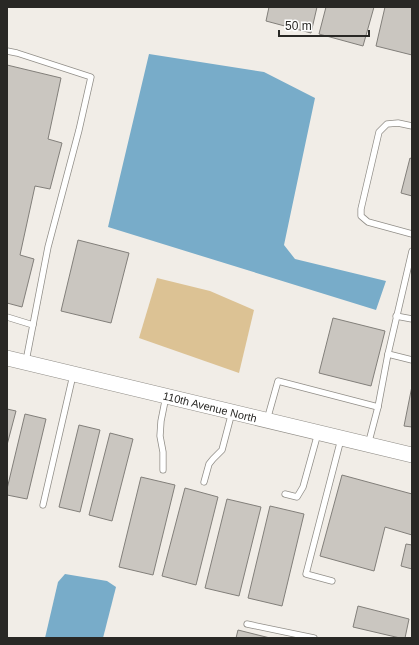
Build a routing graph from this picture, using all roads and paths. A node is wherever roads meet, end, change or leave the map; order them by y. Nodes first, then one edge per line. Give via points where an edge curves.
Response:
1 (7, 51) edge
2 (412, 126) edge
3 (412, 234) edge
4 (412, 251) edge
5 (396, 316) junction
6 (7, 317) edge
7 (412, 319) edge
8 (33, 325) junction
9 (388, 354) junction
10 (7, 358) edge
11 (412, 360) edge
12 (26, 362) junction
13 (73, 374) junction
14 (166, 396) junction
15 (378, 407) junction
16 (232, 412) junction
17 (267, 420) junction
18 (318, 433) junction
19 (341, 438) junction
20 (368, 445) junction
21 (412, 456) edge
22 (163, 470) dead end
23 (204, 482) dead end
24 (284, 494) dead end
25 (43, 505) dead end
26 (332, 581) dead end
27 (247, 624) dead end
28 (314, 638) edge

1 - 8 lane via 91,77 48,247
2 - 3 lane via 387,124 379,132 361,209 361,216 368,222
4 - 5 lane
5 - 7 lane
5 - 9 lane
6 - 8 lane
8 - 12 lane
9 - 11 lane
9 - 15 lane
10 - 12 street, 110th Avenue North
12 - 13 street, 110th Avenue North
13 - 14 street, 110th Avenue North
13 - 25 lane
14 - 16 street, 110th Avenue North
14 - 22 lane via 160,428
15 - 17 lane via 278,381
15 - 20 lane
16 - 17 street, 110th Avenue North
16 - 23 lane via 222,450 209,464
17 - 18 street, 110th Avenue North
18 - 19 street, 110th Avenue North
18 - 24 lane via 303,487 297,497
19 - 20 street, 110th Avenue North
19 - 26 lane via 306,574
20 - 21 street, 110th Avenue North
27 - 28 lane

